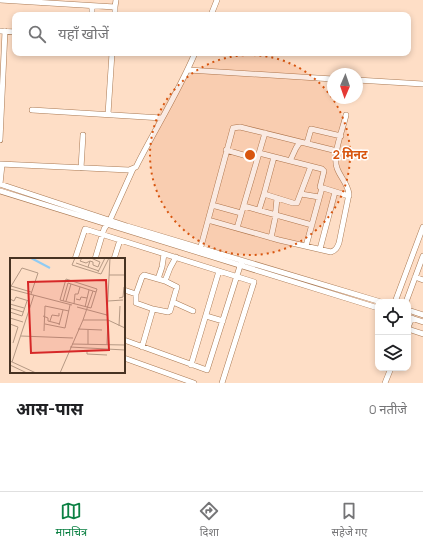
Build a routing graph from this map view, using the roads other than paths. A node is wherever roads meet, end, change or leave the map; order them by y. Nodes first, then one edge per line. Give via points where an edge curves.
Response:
1 (0, 0) edge
2 (116, 0) edge
3 (217, 0) edge
4 (51, 2) edge
5 (85, 3) edge
6 (92, 6) junction
7 (115, 7) junction
8 (92, 12) edge
9 (115, 12) edge
10 (212, 12) edge
11 (3, 31) edge
12 (112, 56) edge
13 (194, 56) edge
14 (188, 70) junction
15 (327, 79) edge
16 (363, 80) edge
17 (423, 84) edge
18 (32, 110) dead end
19 (108, 114) junction
20 (346, 115) dead end
21 (162, 118) junction
22 (265, 133) junction
23 (83, 135) dead end
24 (341, 136) junction
25 (0, 140) edge
26 (300, 142) junction
27 (307, 143) junction
28 (226, 150) junction
29 (337, 151) junction
30 (258, 156) junction
31 (274, 157) junction
32 (290, 161) junction
33 (1, 164) edge
34 (311, 166) junction
35 (81, 168) junction
36 (133, 169) junction
37 (0, 184) edge
38 (322, 188) junction
39 (0, 192) edge
40 (335, 192) junction
41 (264, 194) junction
42 (301, 194) junction
43 (349, 196) junction
44 (319, 197) junction
45 (277, 198) junction
46 (212, 205) junction
47 (244, 206) junction
48 (259, 210) junction
49 (241, 213) junction
50 (276, 215) junction
51 (208, 220) junction
52 (109, 222) junction
53 (312, 225) junction
54 (423, 227) edge
55 (237, 228) junction
56 (102, 235) junction
57 (271, 238) junction
58 (120, 240) junction
59 (306, 246) junction
60 (320, 249) junction
61 (200, 250) junction
62 (164, 254) junction
63 (423, 256) edge
64 (176, 257) junction
65 (76, 258) edge
66 (95, 258) edge
67 (114, 258) edge
68 (241, 263) junction
69 (219, 271) junction
70 (237, 277) junction
71 (415, 277) junction
72 (158, 279) junction
73 (423, 280) edge
74 (165, 281) junction
75 (125, 290) edge
76 (136, 294) junction
77 (396, 299) edge
78 (407, 299) edge
79 (375, 300) edge
80 (173, 302) junction
81 (375, 307) edge
82 (153, 309) junction
83 (193, 311) dead end
84 (411, 311) edge
85 (423, 315) edge
86 (206, 316) junction
87 (411, 318) edge
88 (223, 321) junction
89 (423, 322) edge
90 (411, 329) edge
91 (423, 334) edge
92 (125, 340) edge
93 (142, 347) junction
94 (125, 358) edge
95 (191, 365) junction
96 (390, 371) edge
97 (194, 383) edge
98 (222, 383) edge
99 (385, 383) edge

1 - 4 street
2 - 7 street
3 - 10 street
4 - 5 street
5 - 6 street
6 - 7 street
6 - 8 street
7 - 9 street
11 - 25 street
12 - 19 street
13 - 14 street
14 - 15 street
14 - 21 street
16 - 17 street
18 - 19 street
19 - 21 street
20 - 24 street
21 - 36 street
22 - 26 street
22 - 28 street via 240,127 233,128
22 - 30 street
23 - 35 street
24 - 27 street via 311,129
24 - 29 street
26 - 27 street
26 - 32 street
27 - 29 street
28 - 30 street
28 - 46 street
29 - 43 street via 337,168 348,188
30 - 31 street
30 - 47 street
31 - 32 street
31 - 41 street
32 - 34 street
33 - 35 street
33 - 37 street
34 - 38 street via 324,171 320,186
34 - 42 street
35 - 36 street
36 - 52 street
37 - 52 street
38 - 40 street
38 - 44 street
39 - 52 street
40 - 43 street
40 - 60 street
41 - 45 street
41 - 48 street
42 - 44 street
42 - 45 street via 295,203
43 - 60 street via 337,249 331,252
44 - 53 street
45 - 50 street
46 - 49 street
46 - 51 street
47 - 48 street
47 - 49 street
48 - 50 street
49 - 55 street
50 - 53 street
50 - 57 street
51 - 55 street
51 - 61 street
52 - 56 street
52 - 61 street
53 - 59 street
54 - 77 street
55 - 57 street
56 - 58 street
56 - 65 street via 85,229
56 - 66 street
57 - 59 street
58 - 62 street
58 - 67 street
59 - 60 street
61 - 68 street
62 - 64 street
62 - 72 street
63 - 71 street
64 - 69 street
64 - 74 street
68 - 70 street
68 - 79 street
68 - 81 street
69 - 70 street
69 - 86 street
70 - 88 street
70 - 98 street via 254,283
71 - 73 street
71 - 78 street
72 - 74 street
72 - 76 street via 142,276
74 - 80 street via 177,287
75 - 76 street
76 - 82 street via 136,302
80 - 82 street via 169,312
80 - 83 street
82 - 93 street
84 - 85 street
86 - 88 street
86 - 95 street
87 - 89 street
88 - 95 street via 208,370
90 - 91 street
92 - 93 street
93 - 95 street
94 - 97 street
96 - 99 street

